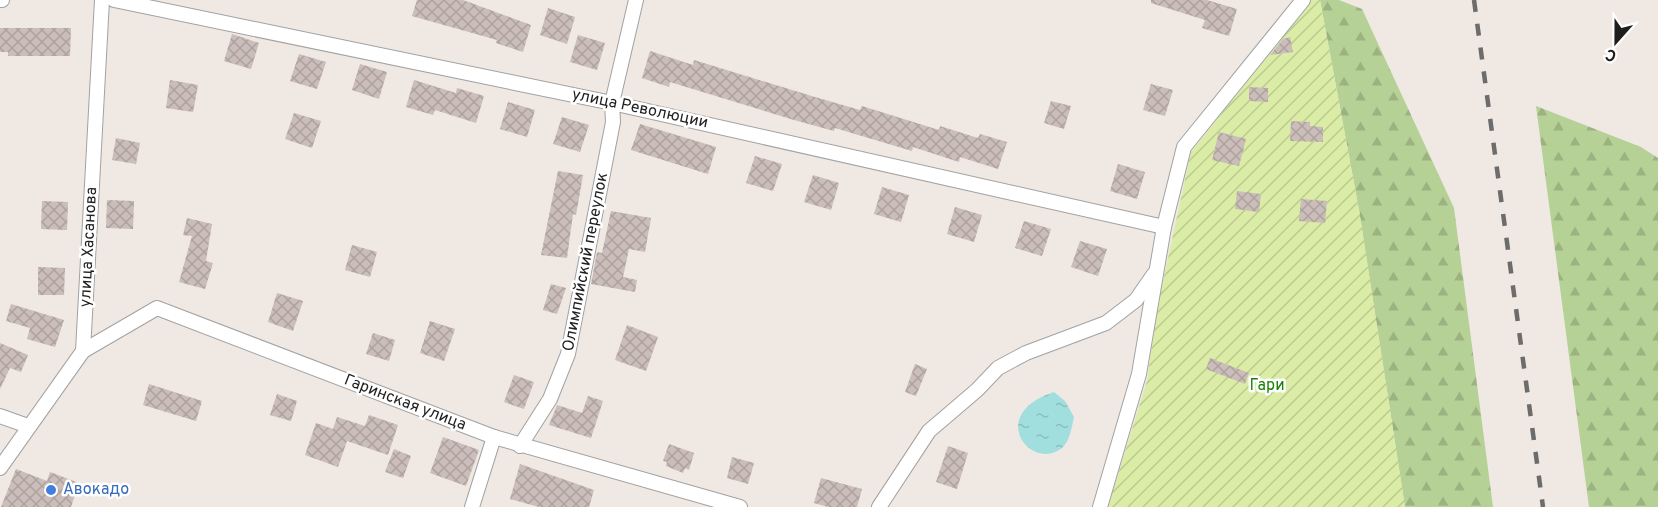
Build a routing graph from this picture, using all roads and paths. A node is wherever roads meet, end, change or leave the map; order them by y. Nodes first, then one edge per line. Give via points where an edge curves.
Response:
1 (102, 0) edge
2 (114, 0) edge
3 (636, 0) edge
4 (1303, 0) edge
5 (612, 103) junction
6 (1164, 227) junction
7 (1156, 270) junction
8 (83, 351) junction
9 (0, 416) edge
10 (28, 426) junction
11 (495, 437) junction
12 (520, 446) junction
13 (0, 468) edge
14 (472, 507) edge
15 (740, 507) edge
16 (879, 507) edge
17 (1100, 507) edge

1 - 8 street, улица Хасанова
2 - 5 street, улица Революции
3 - 5 street, Олимпийский переулок
4 - 6 street via 1184,147
5 - 6 street, улица Революции
5 - 12 street, Олимпийский переулок via 613,122 568,354 550,399
6 - 7 street
7 - 16 street via 1136,300 1106,323 1026,353 998,368 928,431
7 - 17 street via 1139,374
8 - 10 street
8 - 11 street, Гаринская улица via 157,308
9 - 10 street
10 - 13 street
11 - 12 street, Гаринская улица
11 - 14 street
12 - 15 street, Гаринская улица

